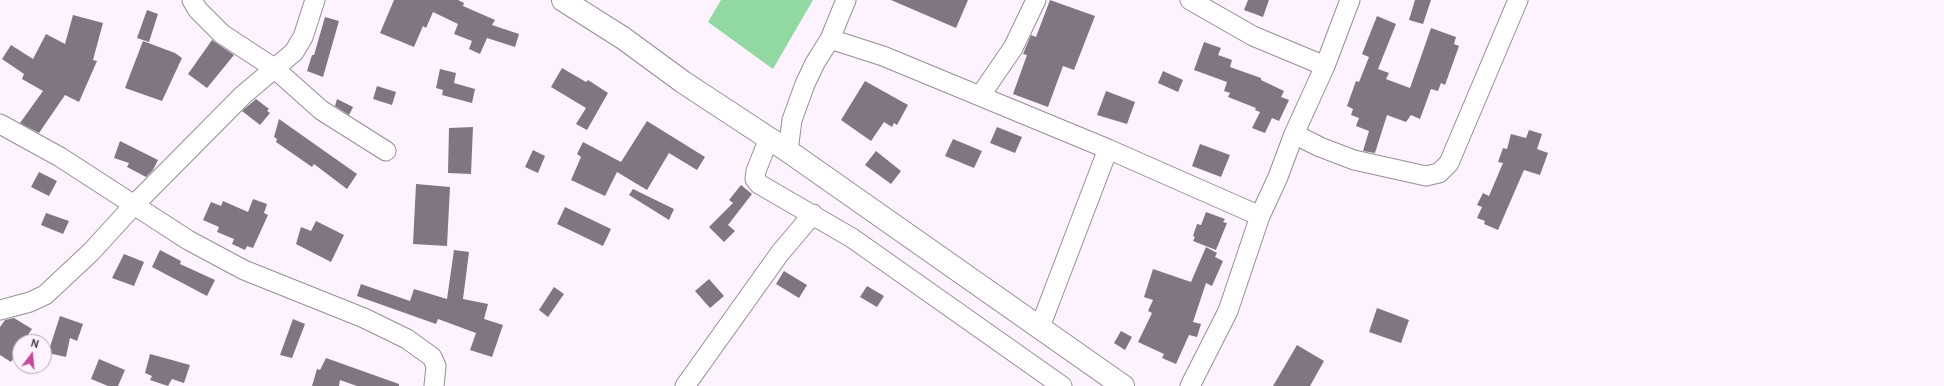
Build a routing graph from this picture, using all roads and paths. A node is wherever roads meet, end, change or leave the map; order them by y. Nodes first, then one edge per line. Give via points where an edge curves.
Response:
1 (192, 0) edge
2 (315, 0) edge
3 (563, 0) edge
4 (846, 0) edge
5 (1036, 0) edge
6 (1191, 0) edge
7 (1350, 0) edge
8 (1518, 0) edge
9 (830, 39) junction
10 (1325, 66) junction
11 (274, 68) junction
12 (980, 96) junction
13 (0, 124) edge
14 (1294, 134) junction
15 (769, 138) junction
16 (1108, 149) junction
17 (386, 151) dead end
18 (788, 151) junction
19 (134, 205) junction
20 (813, 214) junction
21 (1260, 216) junction
22 (0, 310) edge
23 (1040, 327) junction
24 (1037, 380) edge
25 (434, 386) edge
26 (685, 386) edge
27 (1062, 386) edge
28 (1123, 386) edge
29 (1190, 386) edge

1 - 11 street via 198,10 222,34
2 - 11 street via 303,37 294,52
3 - 15 main road
4 - 9 street
5 - 12 street via 1013,48
6 - 10 street via 1253,36
7 - 10 street
8 - 14 street via 1449,164 1439,173 1426,176 1354,160
9 - 12 street via 883,56
9 - 18 street via 805,84 792,120
10 - 14 street
11 - 17 street via 321,110
11 - 19 street via 243,95
12 - 16 street
13 - 19 street via 60,157
14 - 21 street
15 - 18 main road
15 - 20 street via 755,179 759,184
16 - 21 street
16 - 23 street
18 - 23 main road
19 - 22 street via 91,252 45,295
19 - 25 street via 188,240 244,270 364,318 407,339 432,357 436,366
20 - 24 street via 923,288
20 - 26 street via 780,253
21 - 29 street via 1228,311
23 - 28 main road
24 - 27 street

